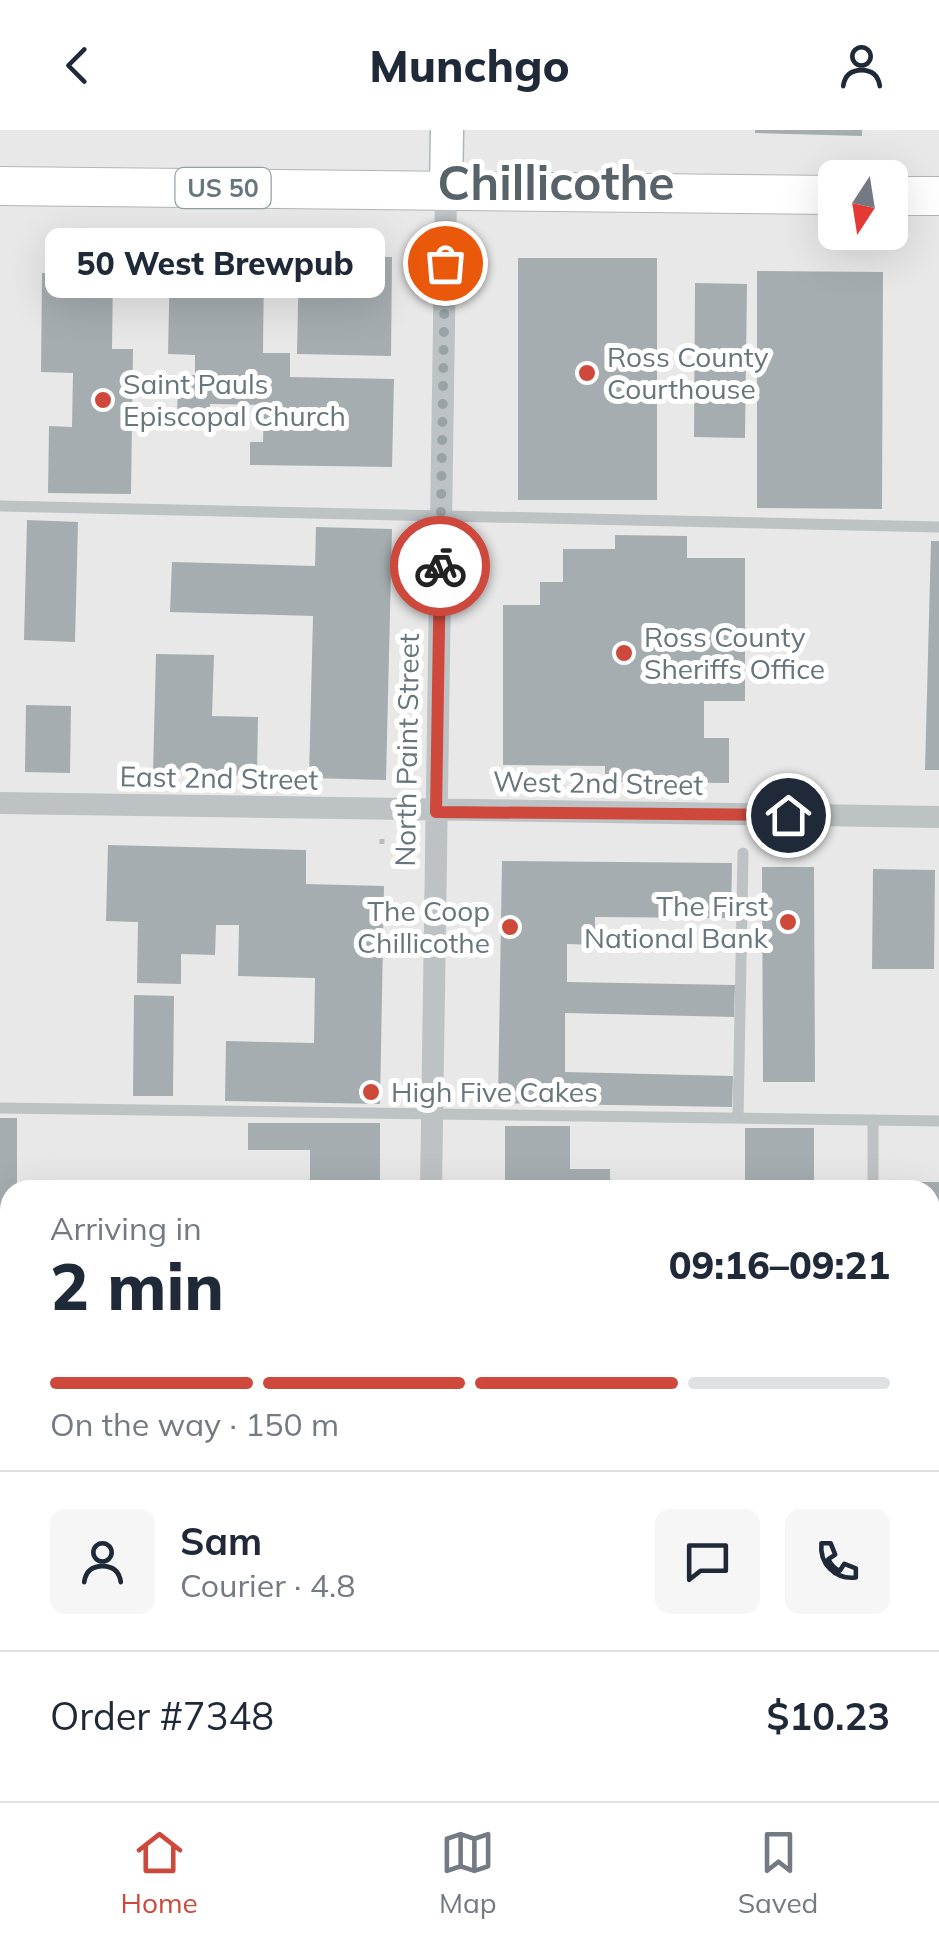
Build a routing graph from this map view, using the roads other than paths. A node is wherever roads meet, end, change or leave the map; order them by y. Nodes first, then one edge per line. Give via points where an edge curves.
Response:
1 (447, 130) edge
2 (0, 186) edge
3 (446, 191) junction
4 (818, 195) edge
5 (908, 196) edge
6 (939, 196) edge
7 (0, 506) edge
8 (441, 516) junction
9 (939, 527) edge
10 (0, 803) edge
11 (436, 812) junction
12 (939, 817) edge
13 (743, 853) dead end
14 (0, 1108) edge
15 (432, 1112) junction
16 (738, 1118) junction
17 (873, 1120) junction
18 (939, 1121) edge
19 (431, 1180) edge
20 (873, 1180) edge

1 - 3 main road
2 - 3 main road, US 50
3 - 4 main road, US 50
3 - 8 street, North Paint Street
5 - 6 main road
7 - 8 lane
8 - 9 lane
8 - 11 street, North Paint Street
10 - 11 street, East 2nd Street
11 - 12 street, West 2nd Street
11 - 15 street, North Paint Street
13 - 16 lane
14 - 15 lane
15 - 16 lane
15 - 19 street, North Paint Street
16 - 17 lane
17 - 18 lane
17 - 20 lane

